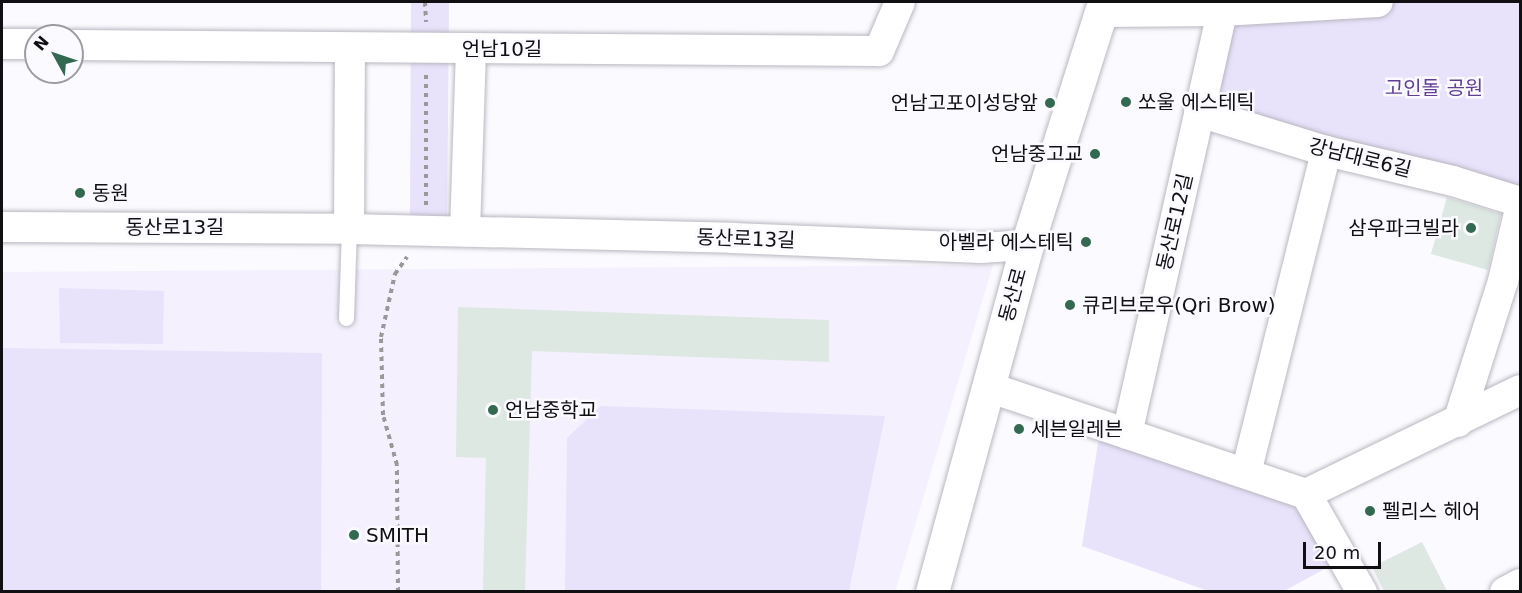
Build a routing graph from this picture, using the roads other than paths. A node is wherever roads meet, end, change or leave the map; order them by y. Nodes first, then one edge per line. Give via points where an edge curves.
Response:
1 (900, 2) edge
2 (1378, 2) edge
3 (1103, 7) edge
4 (1222, 10) junction
5 (2, 44) edge
6 (24, 44) edge
7 (84, 45) edge
8 (350, 48) junction
9 (471, 49) junction
10 (1199, 112) junction
11 (1326, 151) junction
12 (1521, 201) edge
13 (1521, 209) edge
14 (2, 227) edge
15 (350, 229) junction
16 (465, 231) junction
17 (1027, 245) junction
18 (345, 318) dead end
19 (988, 387) junction
20 (1521, 390) edge
21 (1458, 422) junction
22 (1127, 434) junction
23 (1246, 473) junction
24 (1306, 494) junction
25 (1521, 584) edge
26 (932, 591) edge
27 (1362, 591) edge
28 (1505, 591) edge

1 - 9 street, 언남10길 via 879,51
2 - 4 street
3 - 4 street
3 - 17 street, 동산로
4 - 10 street, 동산로12길
5 - 6 street
7 - 8 street, 언남10길
8 - 9 street, 언남10길
8 - 15 street
9 - 16 street
10 - 11 street, 강남대로6길
10 - 22 street, 동산로12길
11 - 12 street, 강남대로6길
11 - 23 street
13 - 21 street via 1503,281
14 - 15 street, 동산로13길
15 - 16 street, 동산로13길
15 - 18 lane
16 - 17 street, 동산로13길 via 981,248
17 - 19 street, 동산로
19 - 22 street
19 - 26 street, 동산로
20 - 21 street
21 - 24 street
22 - 23 street
23 - 24 street
24 - 27 street
25 - 28 street

